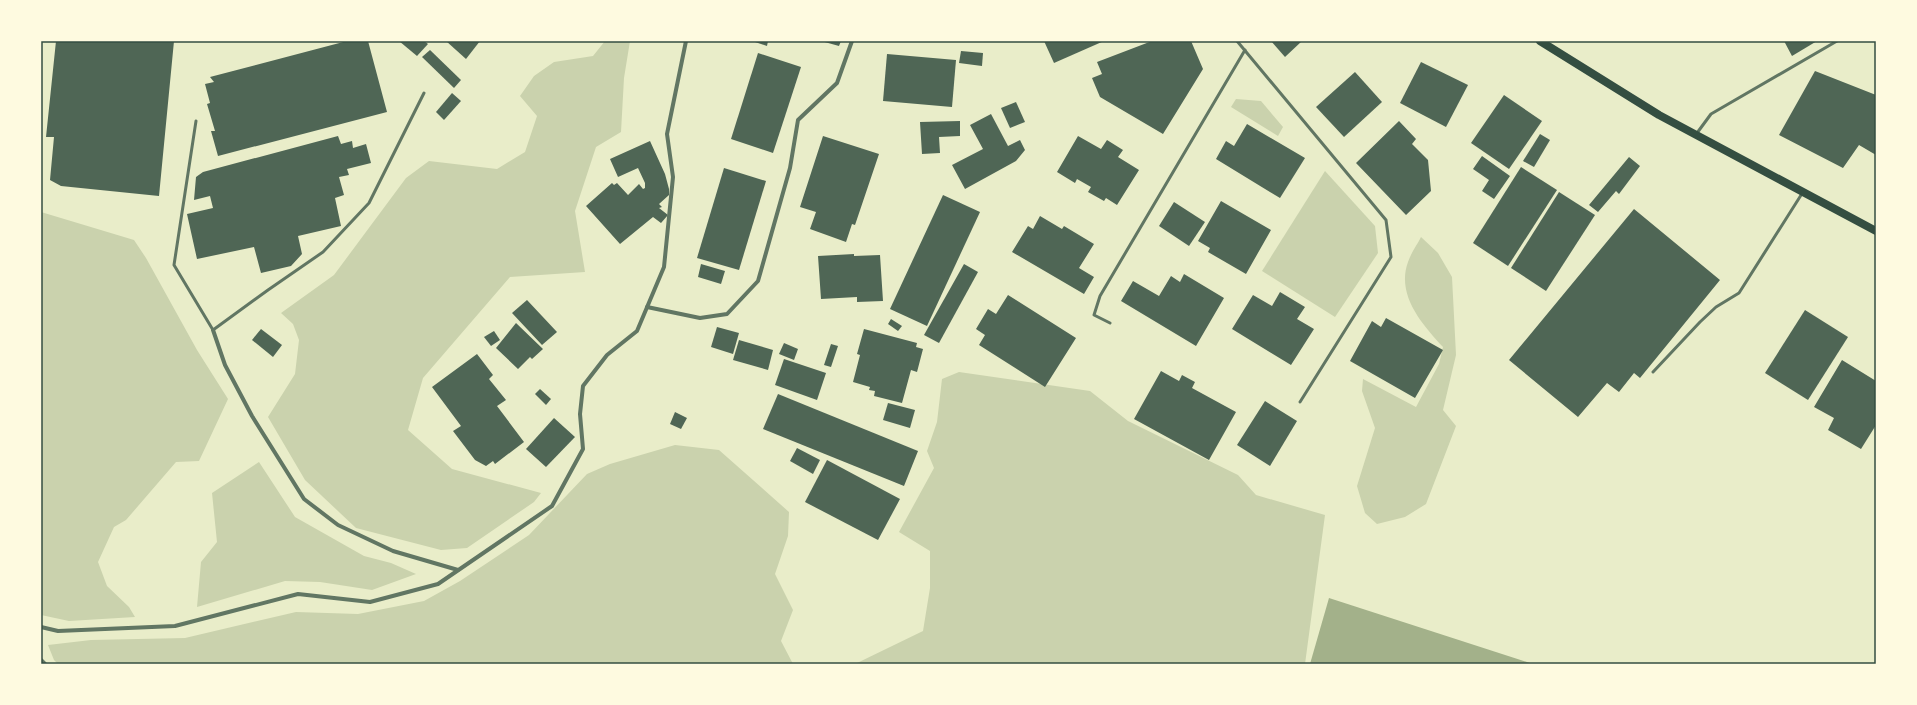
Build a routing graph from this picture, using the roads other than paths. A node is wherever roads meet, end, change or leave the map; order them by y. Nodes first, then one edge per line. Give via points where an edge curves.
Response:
1 (686, 41) edge
2 (852, 41) edge
3 (1238, 41) edge
4 (1540, 41) edge
5 (1837, 41) edge
6 (1245, 50) junction
7 (424, 93) dead end
8 (196, 121) dead end
9 (1696, 135) junction
10 (1803, 192) junction
11 (1876, 231) edge
12 (647, 307) junction
13 (1110, 322) dead end
14 (213, 330) junction
15 (1653, 372) dead end
16 (1300, 402) dead end
17 (458, 570) junction
18 (41, 627) edge
19 (41, 660) edge
20 (45, 664) edge

1 - 12 street via 667,134 673,177 664,267
2 - 12 street via 837,83 798,120 790,168 758,282 726,314 700,318
3 - 6 lane
4 - 9 main road
5 - 9 lane via 1711,114
6 - 13 lane via 1100,296 1094,315
6 - 16 lane via 1386,220 1390,238 1391,257
7 - 14 lane via 369,203 323,252
8 - 14 lane via 174,265
9 - 10 main road
10 - 11 main road
10 - 15 lane via 1739,292 1716,307
12 - 17 street via 637,331 607,355 583,386 580,414 583,449 552,506
14 - 17 street via 226,366 252,416 304,499 338,526 393,551
17 - 18 street via 438,584 370,602 298,594 175,626 58,631
19 - 20 street

